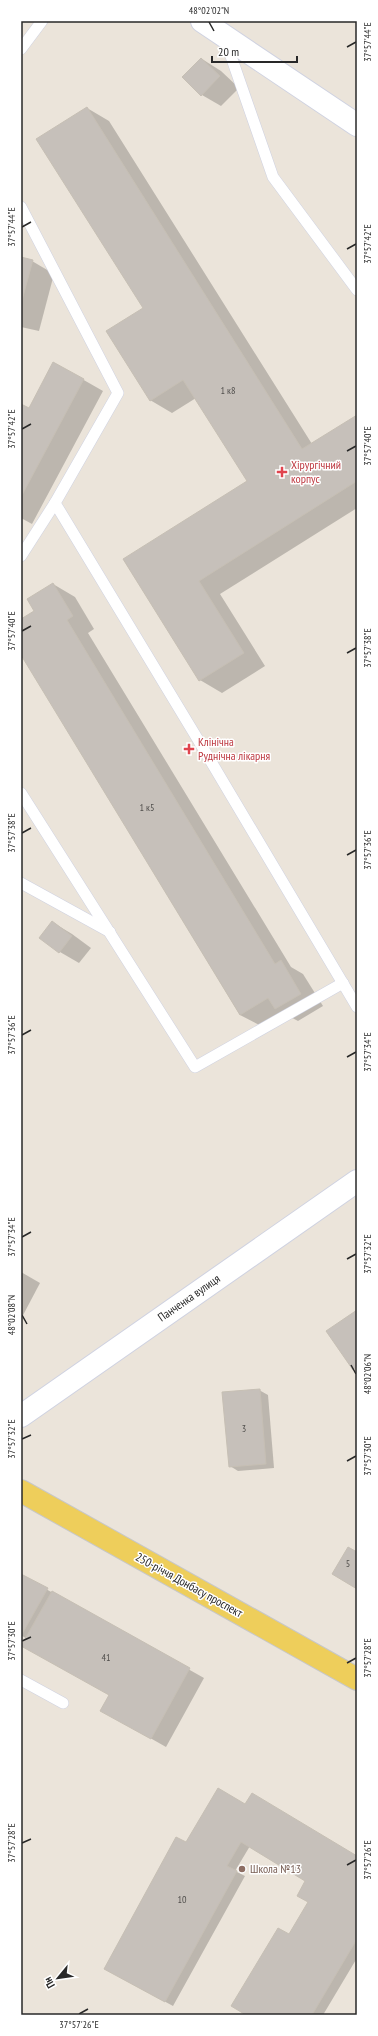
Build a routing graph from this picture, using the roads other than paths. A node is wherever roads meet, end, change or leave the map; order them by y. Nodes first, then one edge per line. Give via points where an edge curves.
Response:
1 (42, 21) edge
2 (202, 21) edge
3 (224, 35) junction
4 (21, 49) edge
5 (357, 124) edge
6 (21, 207) edge
7 (357, 290) edge
8 (54, 503) junction
9 (21, 556) edge
10 (21, 793) edge
11 (21, 883) edge
12 (112, 934) junction
13 (342, 983) junction
14 (357, 1007) edge
15 (357, 1181) edge
16 (21, 1416) edge
17 (21, 1491) edge
18 (357, 1679) edge
19 (21, 1680) edge
20 (63, 1703) dead end

1 - 4 lane
2 - 3 street
3 - 5 street
3 - 7 lane via 273,177
6 - 8 lane via 118,393
8 - 9 lane
8 - 13 lane
10 - 12 lane
11 - 12 lane
12 - 13 lane via 195,1067
13 - 14 lane
15 - 16 street, Панченка вулиця
17 - 18 main road, 250-річчя Донбасу проспект
19 - 20 lane

